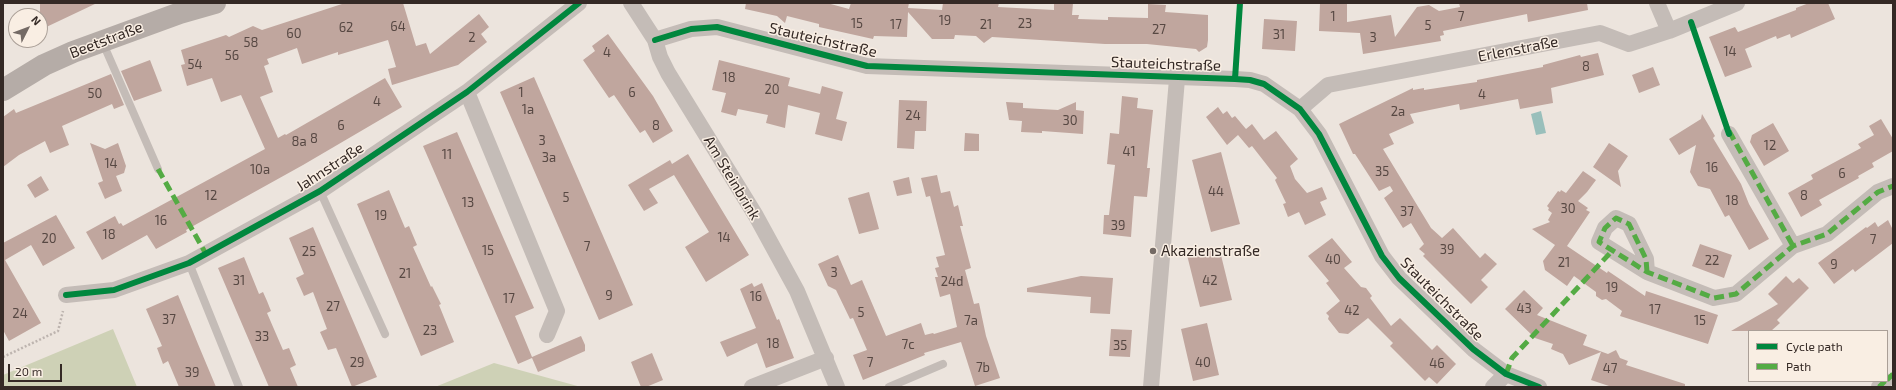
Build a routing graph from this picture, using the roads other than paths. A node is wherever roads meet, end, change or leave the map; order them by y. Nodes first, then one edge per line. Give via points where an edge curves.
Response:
1 (215, 3) edge
2 (579, 3) edge
3 (630, 3) edge
4 (1657, 3) edge
5 (1736, 3) edge
6 (1670, 31) junction
7 (655, 40) junction
8 (102, 41) junction
9 (1177, 78) junction
10 (3, 90) edge
11 (467, 92) junction
12 (1300, 109) junction
13 (1730, 134) dead end
14 (158, 169) dead end
15 (1893, 186) edge
16 (320, 191) junction
17 (1793, 246) junction
18 (189, 263) junction
19 (1647, 272) dead end
20 (66, 295) road end
21 (385, 334) dead end
22 (547, 335) dead end
23 (826, 358) junction
24 (943, 364) dead end
25 (1506, 374) junction
26 (239, 387) edge
27 (752, 387) edge
28 (837, 387) edge
29 (889, 387) edge
30 (1151, 387) edge
31 (1492, 387) edge
32 (1539, 387) edge

1 - 8 main road, Beetstraße
2 - 11 street, Jahnstraße
3 - 7 street, Am Steinbrink
4 - 6 street
5 - 6 street, Erlenstraße
6 - 12 street, Erlenstraße via 1629,44 1600,33 1328,85
7 - 9 street, Stauteichstraße via 691,29 716,27 867,66
7 - 23 street, Am Steinbrink via 668,73 756,216 797,291
8 - 10 main road, Beetstraße via 44,65
8 - 14 lane
9 - 12 street, Stauteichstraße via 1250,80 1264,84
9 - 30 street
11 - 16 street, Jahnstraße
11 - 22 street via 557,312
12 - 25 street, Stauteichstraße via 1319,134 1382,256 1399,278 1473,349
13 - 17 street
15 - 17 street via 1878,192 1827,234
16 - 18 street, Jahnstraße
16 - 21 lane
17 - 19 street via 1736,294 1714,298
18 - 20 street, Jahnstraße via 114,290
18 - 26 lane
23 - 27 street
23 - 28 street, Am Steinbrink
24 - 29 lane
25 - 31 street
25 - 32 street, Stauteichstraße

